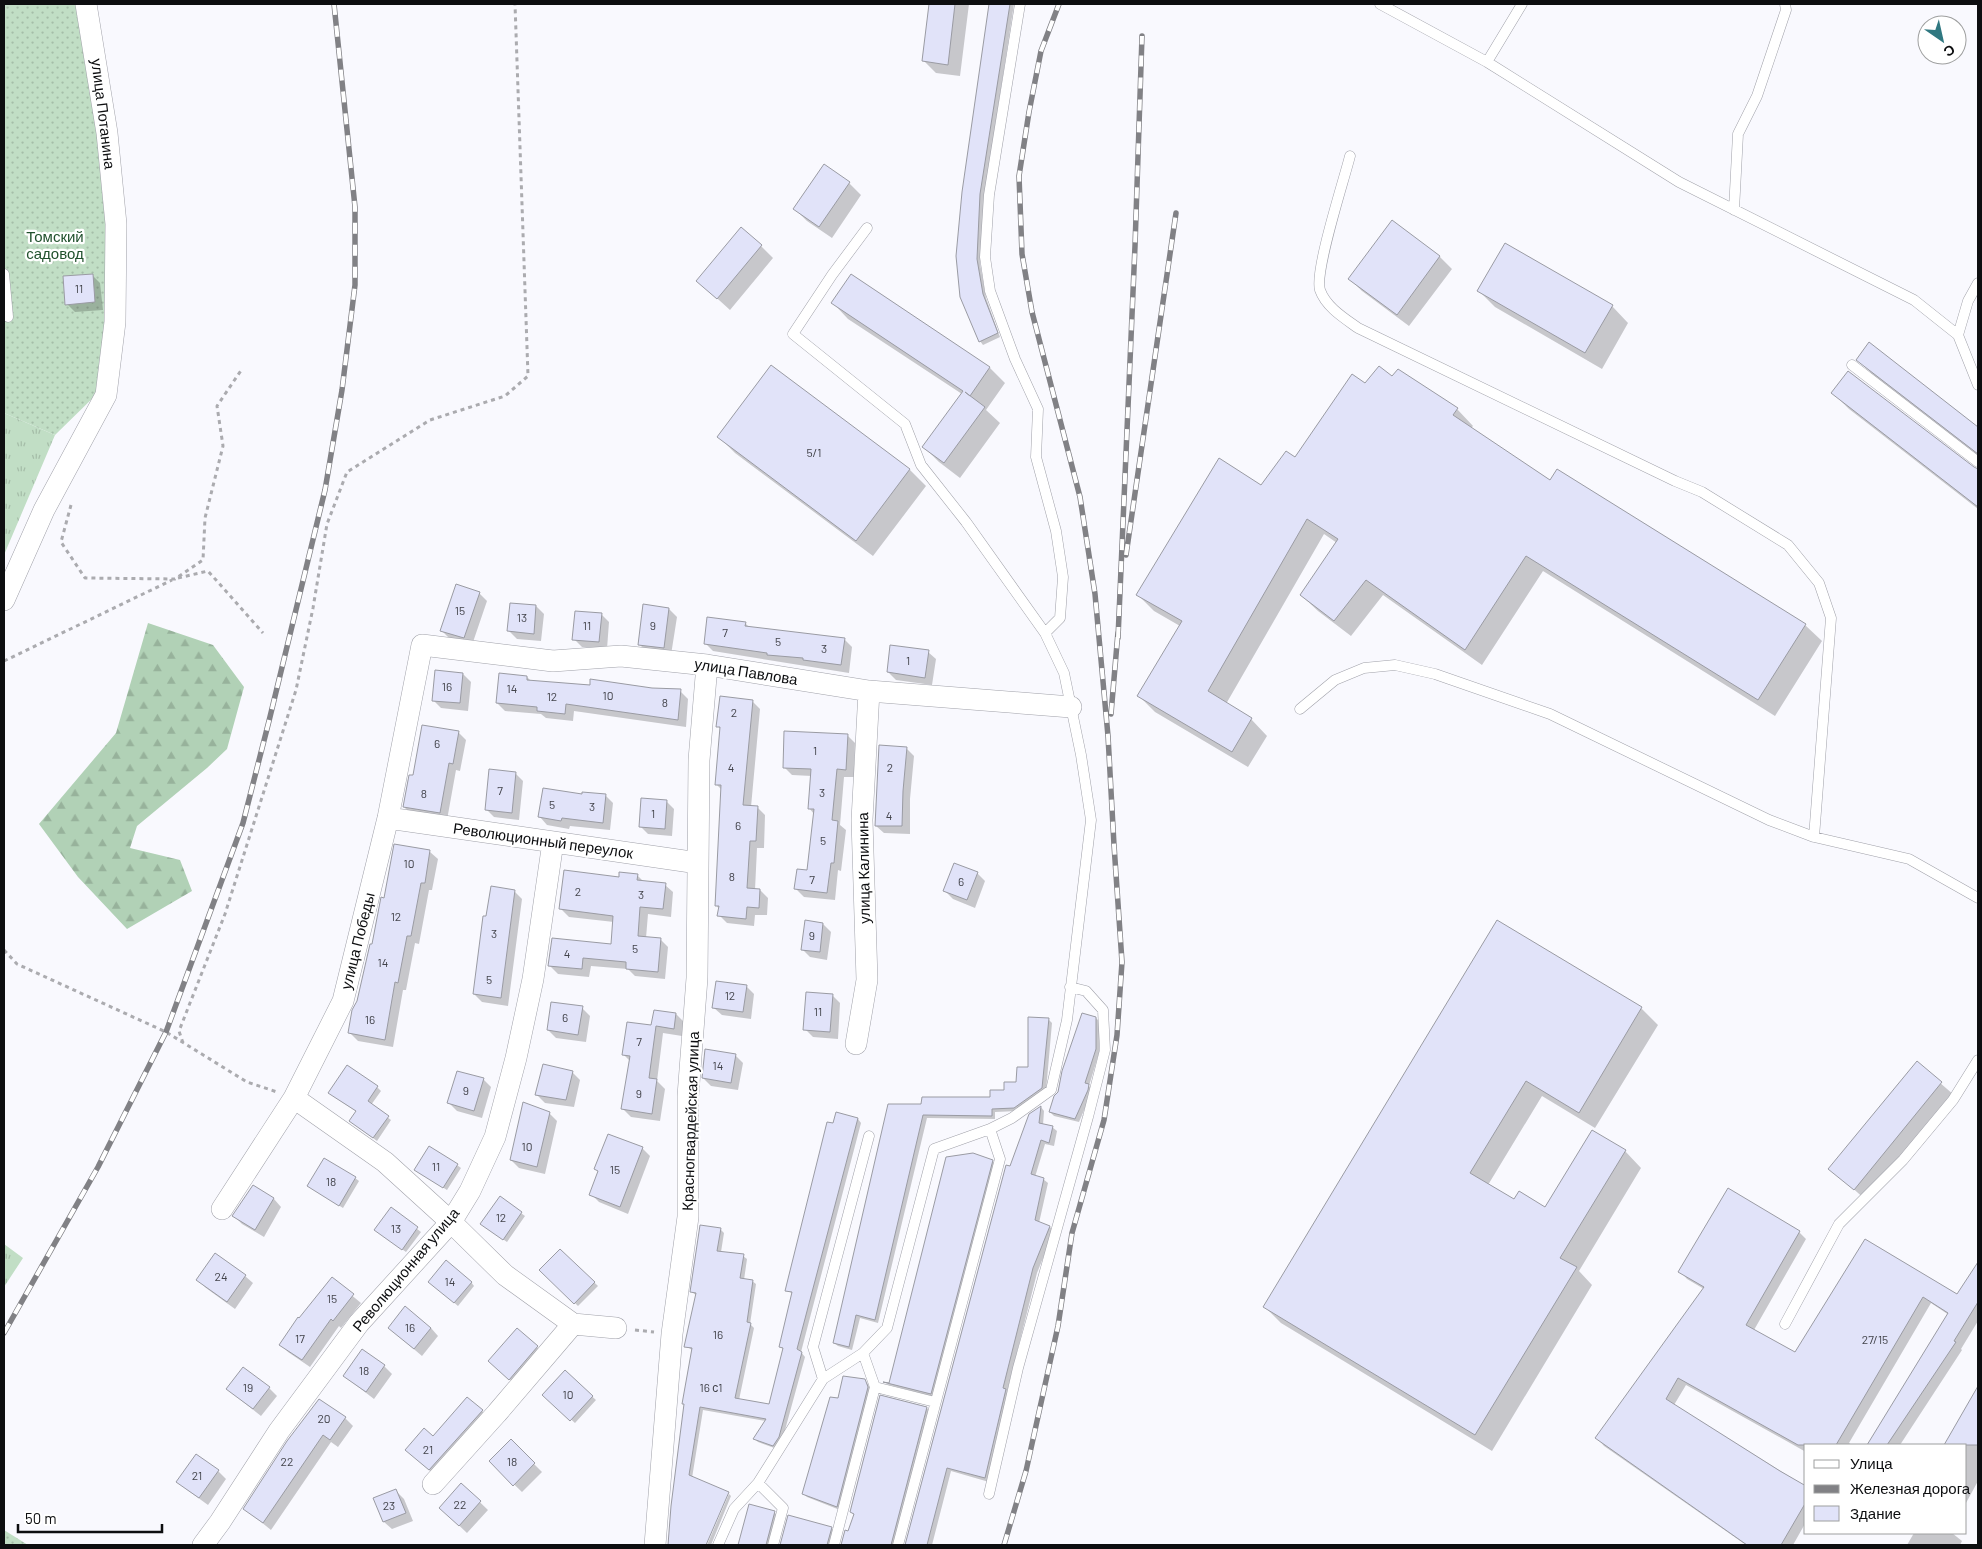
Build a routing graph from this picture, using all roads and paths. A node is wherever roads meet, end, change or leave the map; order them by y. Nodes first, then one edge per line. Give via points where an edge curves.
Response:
1 (86, 4) edge
2 (515, 4) edge
3 (1020, 4) edge
4 (1380, 4) edge
5 (1522, 4) edge
6 (1785, 4) edge
7 (1487, 62) junction
8 (1350, 156) dead end
9 (1734, 210) junction
10 (867, 228) dead end
11 (4, 274) edge
12 (1978, 283) edge
13 (8, 317) dead end
14 (1958, 335) junction
15 (1852, 365) dead end
16 (242, 369) dead end
17 (1978, 384) edge
18 (1978, 462) edge
19 (72, 504) dead end
20 (175, 579) junction
21 (4, 600) edge
22 (264, 633) dead end
23 (1045, 633) junction
24 (422, 645) joint
25 (4, 661) edge
26 (707, 665) junction
27 (869, 690) junction
28 (1071, 707) junction
29 (1300, 709) dead end
30 (388, 818) junction
31 (1814, 837) junction
32 (553, 842) junction
33 (698, 863) junction
34 (1978, 898) edge
35 (4, 950) edge
36 (1070, 987) junction
37 (183, 1043) junction
38 (856, 1044) dead end
39 (1978, 1060) edge
40 (294, 1098) junction
41 (990, 1129) junction
42 (869, 1136) dead end
43 (222, 1209) dead end
44 (451, 1222) junction
45 (573, 1324) junction
46 (1784, 1324) dead end
47 (616, 1328) joint
48 (672, 1334) junction
49 (864, 1353) junction
50 (824, 1379) junction
51 (876, 1387) junction
52 (935, 1402) junction
53 (758, 1483) junction
54 (433, 1484) dead end
55 (989, 1494) dead end
56 (203, 1545) edge
57 (655, 1545) edge
58 (718, 1545) edge
59 (773, 1545) edge
60 (834, 1545) edge
61 (898, 1545) edge

1 - 21 street, улица Потанина via 107,133 116,224 115,322 106,395 44,510
2 - 37 path via 528,376 505,396 430,420 347,472 327,524 296,690 225,914 179,1031
3 - 23 lane via 989,195 985,257 990,291 1038,409 1036,457 1056,531 1063,577 1060,618
4 - 7 lane
5 - 7 lane
6 - 9 lane via 1786,10 1757,96 1738,134
7 - 9 lane via 1679,182
8 - 31 lane via 1321,261 1320,290 1332,308 1358,328 1702,492 1788,545 1819,582 1831,618
9 - 14 lane via 1914,300
10 - 23 lane via 793,334 906,424 921,465
11 - 13 lane
12 - 14 lane via 1968,301
14 - 17 lane
15 - 18 lane
16 - 20 path via 217,406 223,446 205,518 204,560
19 - 20 path via 61,542 86,578
20 - 22 path via 208,571
20 - 25 path
23 - 28 lane via 1064,673
24 - 26 street, улица Павлова via 553,662 621,656
24 - 30 street, улица Победы
26 - 27 street, улица Павлова
26 - 33 street, Красногвардейская улица via 699,760
27 - 28 street, улица Павлова
27 - 38 street, улица Калинина via 862,820 867,980
28 - 36 lane via 1091,820
29 - 31 lane via 1335,680 1364,668 1395,665 1435,674 1550,714 1718,797
30 - 32 street, Революционный переулок
30 - 40 street, улица Победы via 344,1001
31 - 34 lane via 1909,859
32 - 33 street, Революционный переулок
32 - 44 street, Революционная улица via 533,979 495,1137 470,1191
33 - 48 street, Красногвардейская улица via 697,978 688,1096 688,1218
35 - 37 path via 17,964 166,1032
36 - 41 lane via 1067,1020 1051,1090 1012,1118
36 - 55 lane via 1086,991 1103,1010 1105,1050 1018,1368
37 - 40 path via 247,1082
39 - 46 lane via 1953,1100 1904,1160 1839,1224
40 - 43 street, улица Победы
40 - 44 street via 384,1162
41 - 49 lane via 934,1149 887,1328
41 - 52 lane via 1000,1159
42 - 50 lane via 813,1347
44 - 45 street via 505,1275
44 - 56 street, Революционная улица via 359,1324 279,1431
45 - 47 street
45 - 54 street
47 - 48 path
48 - 57 street, Красногвардейская улица
49 - 50 lane
49 - 51 lane
50 - 53 lane
51 - 52 lane
51 - 60 lane
52 - 61 lane
53 - 58 lane via 734,1509
53 - 59 lane via 783,1508

